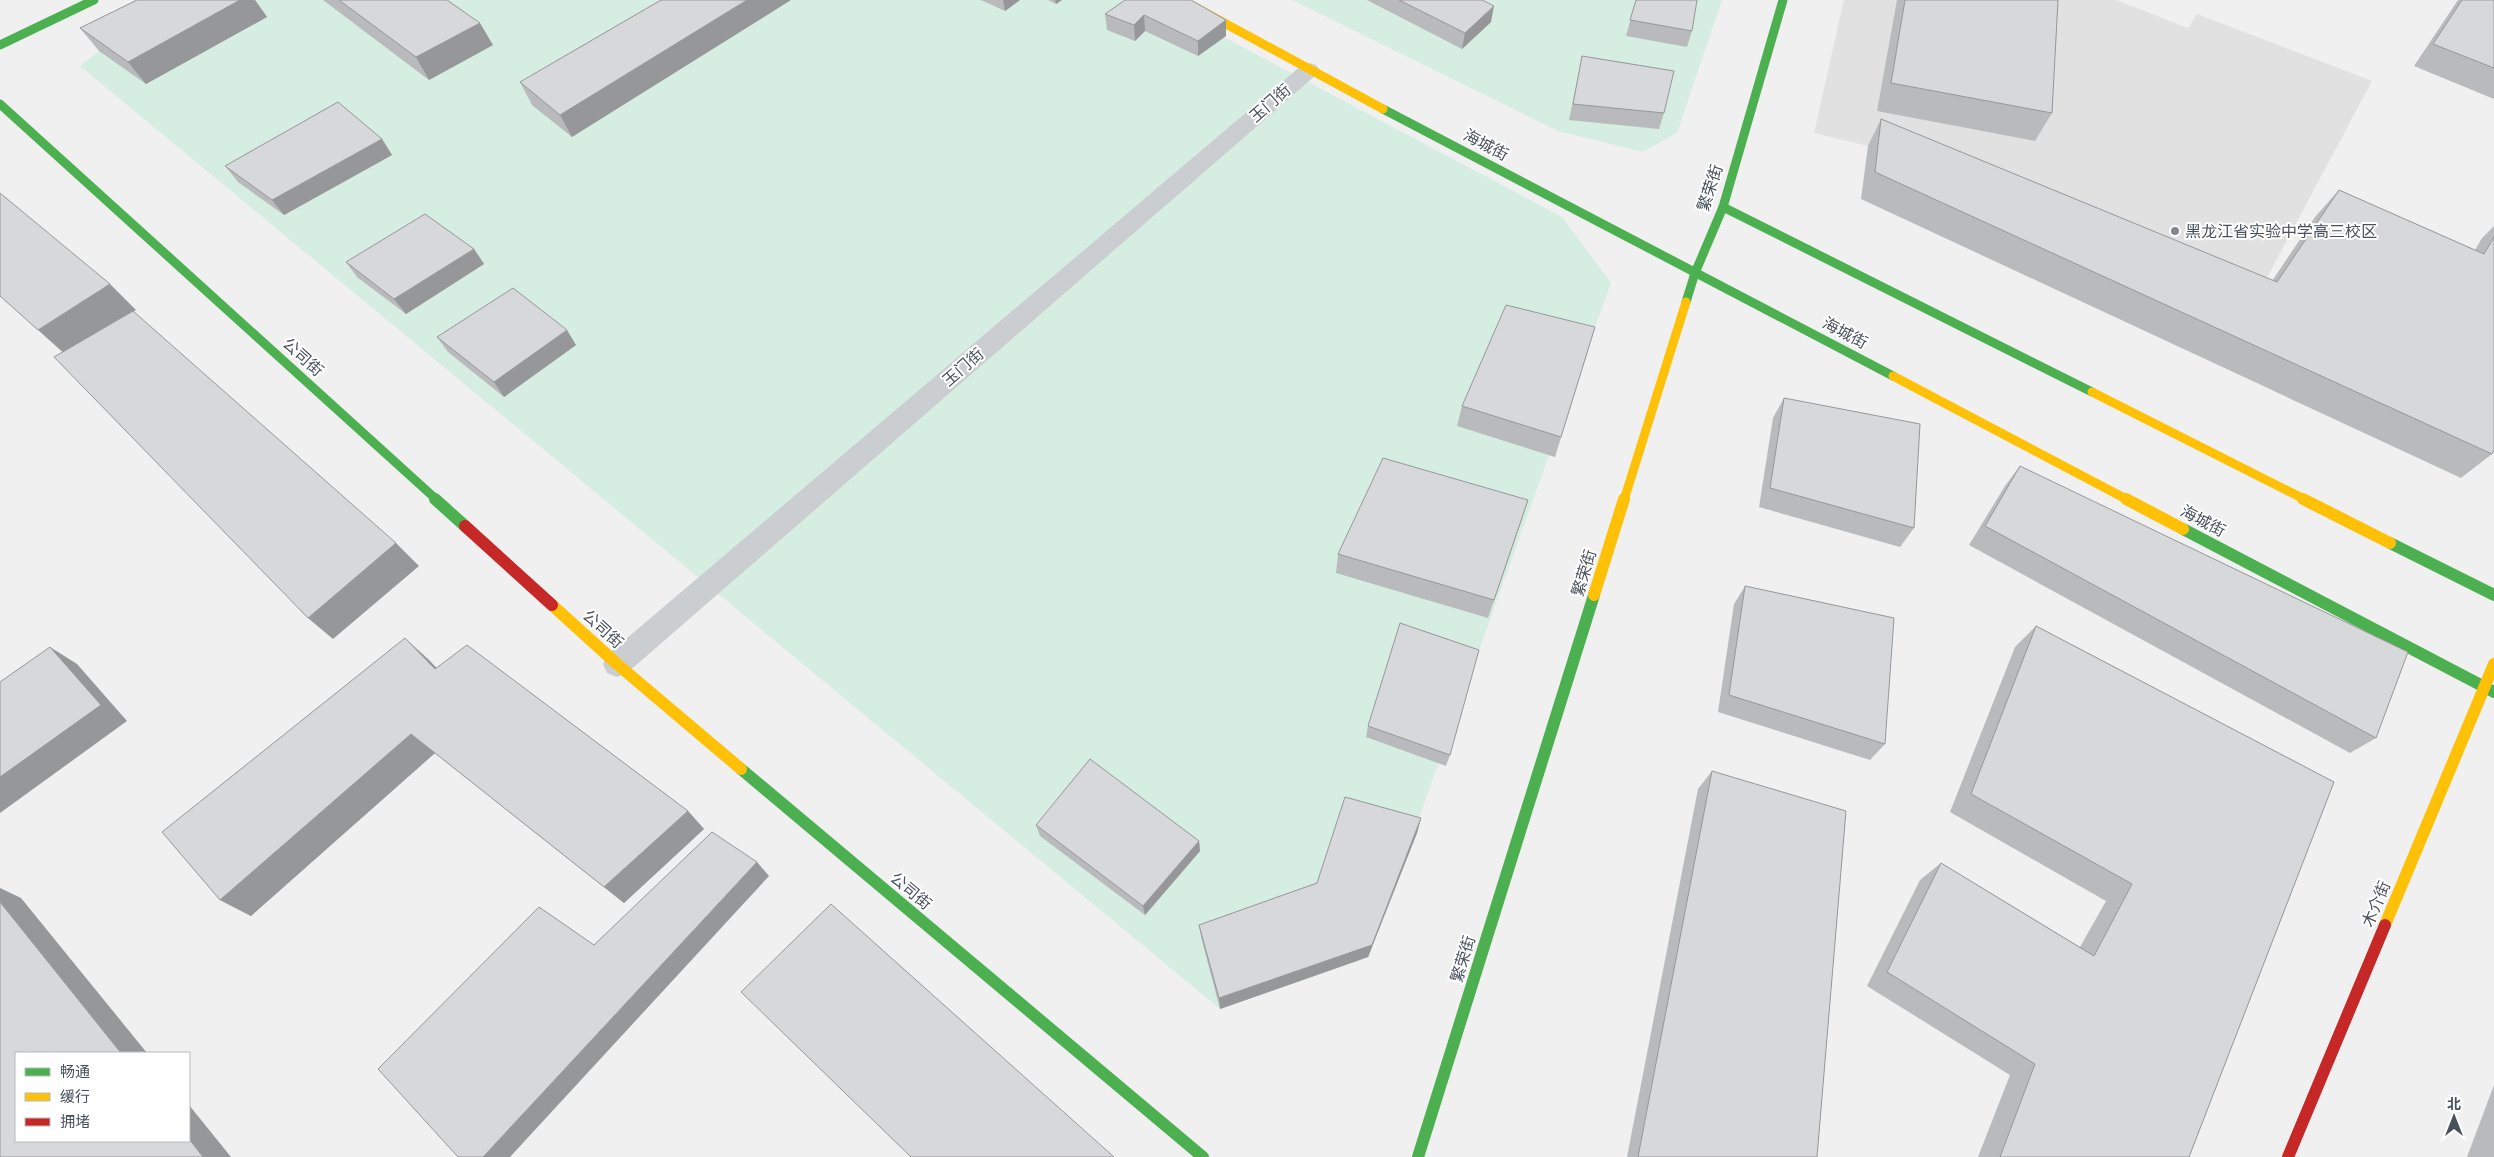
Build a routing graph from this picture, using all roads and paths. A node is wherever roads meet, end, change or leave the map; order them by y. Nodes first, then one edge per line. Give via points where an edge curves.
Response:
1 (94, 0) edge
2 (1182, 0) edge
3 (1783, 0) edge
4 (0, 45) edge
5 (1309, 70) junction
6 (0, 104) edge
7 (1723, 206) junction
8 (1695, 273) junction
9 (2494, 595) edge
10 (617, 664) junction
11 (2494, 664) edge
12 (2490, 690) edge
13 (1203, 1157) edge
14 (1418, 1157) edge
15 (2288, 1157) edge

1 - 4 street
2 - 5 street, 海城街
3 - 7 street, 繁荣街
5 - 8 street, 海城街
5 - 10 lane, 玉门街
6 - 10 street, 公司街
7 - 8 street, 繁荣街
7 - 9 street
8 - 12 street, 海城街
8 - 14 street, 繁荣街
10 - 13 street, 公司街
11 - 12 street, 木介街
12 - 15 street, 木介街

